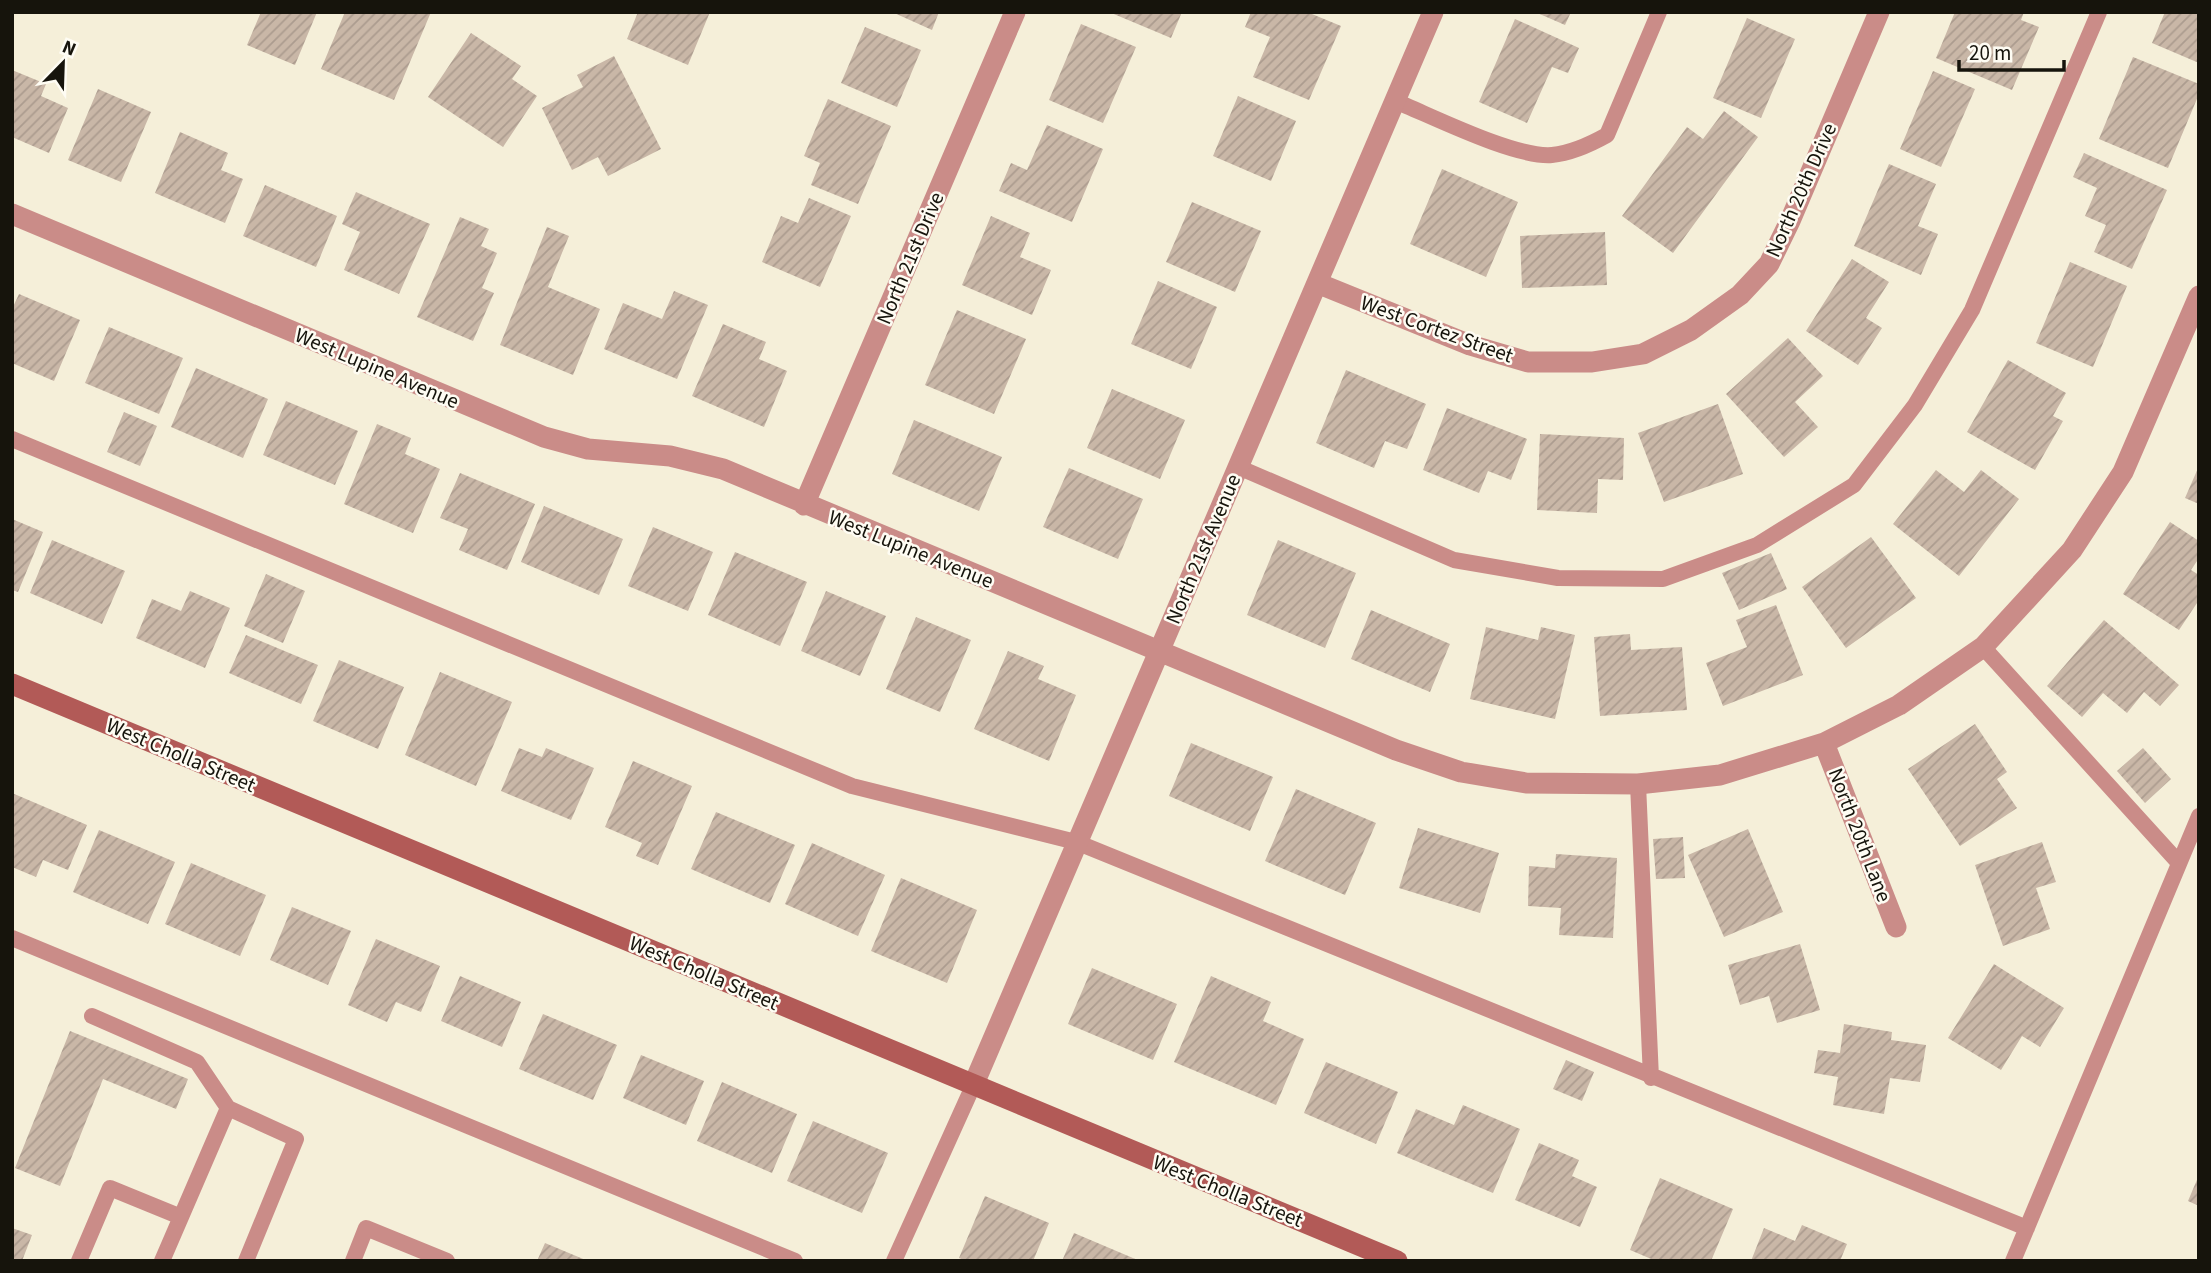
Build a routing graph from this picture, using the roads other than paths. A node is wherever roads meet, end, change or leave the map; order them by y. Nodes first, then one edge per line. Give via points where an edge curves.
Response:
1 (1015, 12) edge
2 (1433, 12) edge
3 (1659, 12) edge
4 (1878, 12) edge
5 (2099, 12) edge
6 (1395, 101) junction
7 (12, 214) edge
8 (1317, 283) junction
9 (2199, 296) edge
10 (1643, 354) joint
11 (12, 439) edge
12 (1238, 467) junction
13 (804, 505) junction
14 (1983, 647) junction
15 (1158, 651) junction
16 (12, 684) edge
17 (1824, 743) junction
18 (1638, 784) junction
19 (2199, 816) edge
20 (1076, 842) junction
21 (2179, 863) junction
22 (1896, 927) dead end
23 (12, 938) edge
24 (92, 1017) dead end
25 (1651, 1078) junction
26 (973, 1086) junction
27 (228, 1108) junction
28 (181, 1217) junction
29 (2027, 1228) junction
30 (79, 1261) edge
31 (162, 1261) edge
32 (246, 1261) edge
33 (353, 1261) edge
34 (447, 1261) edge
35 (795, 1261) edge
36 (894, 1261) edge
37 (1397, 1261) edge
38 (2013, 1261) edge

1 - 13 street, North 21st Drive
2 - 6 street, North 21st Avenue
3 - 6 lane via 1608,135 1589,145 1552,155 1523,151
4 - 10 street, North 20th Drive via 1769,264 1730,302 1691,330
5 - 12 lane via 1972,310 1915,405 1854,485 1757,545 1663,579 1558,578 1454,559
6 - 8 street, North 21st Avenue
7 - 13 street, West Lupine Avenue via 544,437 588,449 670,456 723,470
8 - 10 street, West Cortez Street via 1470,345 1528,362 1592,362
8 - 12 street, North 21st Avenue
9 - 14 street, West Lupine Avenue via 2123,472 2072,550
11 - 20 lane via 852,786
12 - 15 street, North 21st Avenue
13 - 15 street, West Lupine Avenue
14 - 17 street, West Lupine Avenue via 1899,705
14 - 21 lane
15 - 18 street, West Lupine Avenue via 1396,750 1461,772 1526,783
15 - 20 street, North 21st Avenue
16 - 26 street, West Cholla Street
17 - 18 street, West Lupine Avenue via 1720,775
17 - 22 street, North 20th Lane
18 - 25 lane
19 - 21 lane
20 - 25 lane
20 - 26 street, North 21st Avenue
21 - 29 lane
23 - 35 lane
24 - 27 lane via 197,1062
25 - 29 lane
26 - 36 lane
26 - 37 street, West Cholla Street
27 - 28 lane
27 - 32 lane via 296,1139
28 - 30 lane via 110,1188
28 - 31 lane
29 - 38 lane
33 - 34 lane via 366,1228

